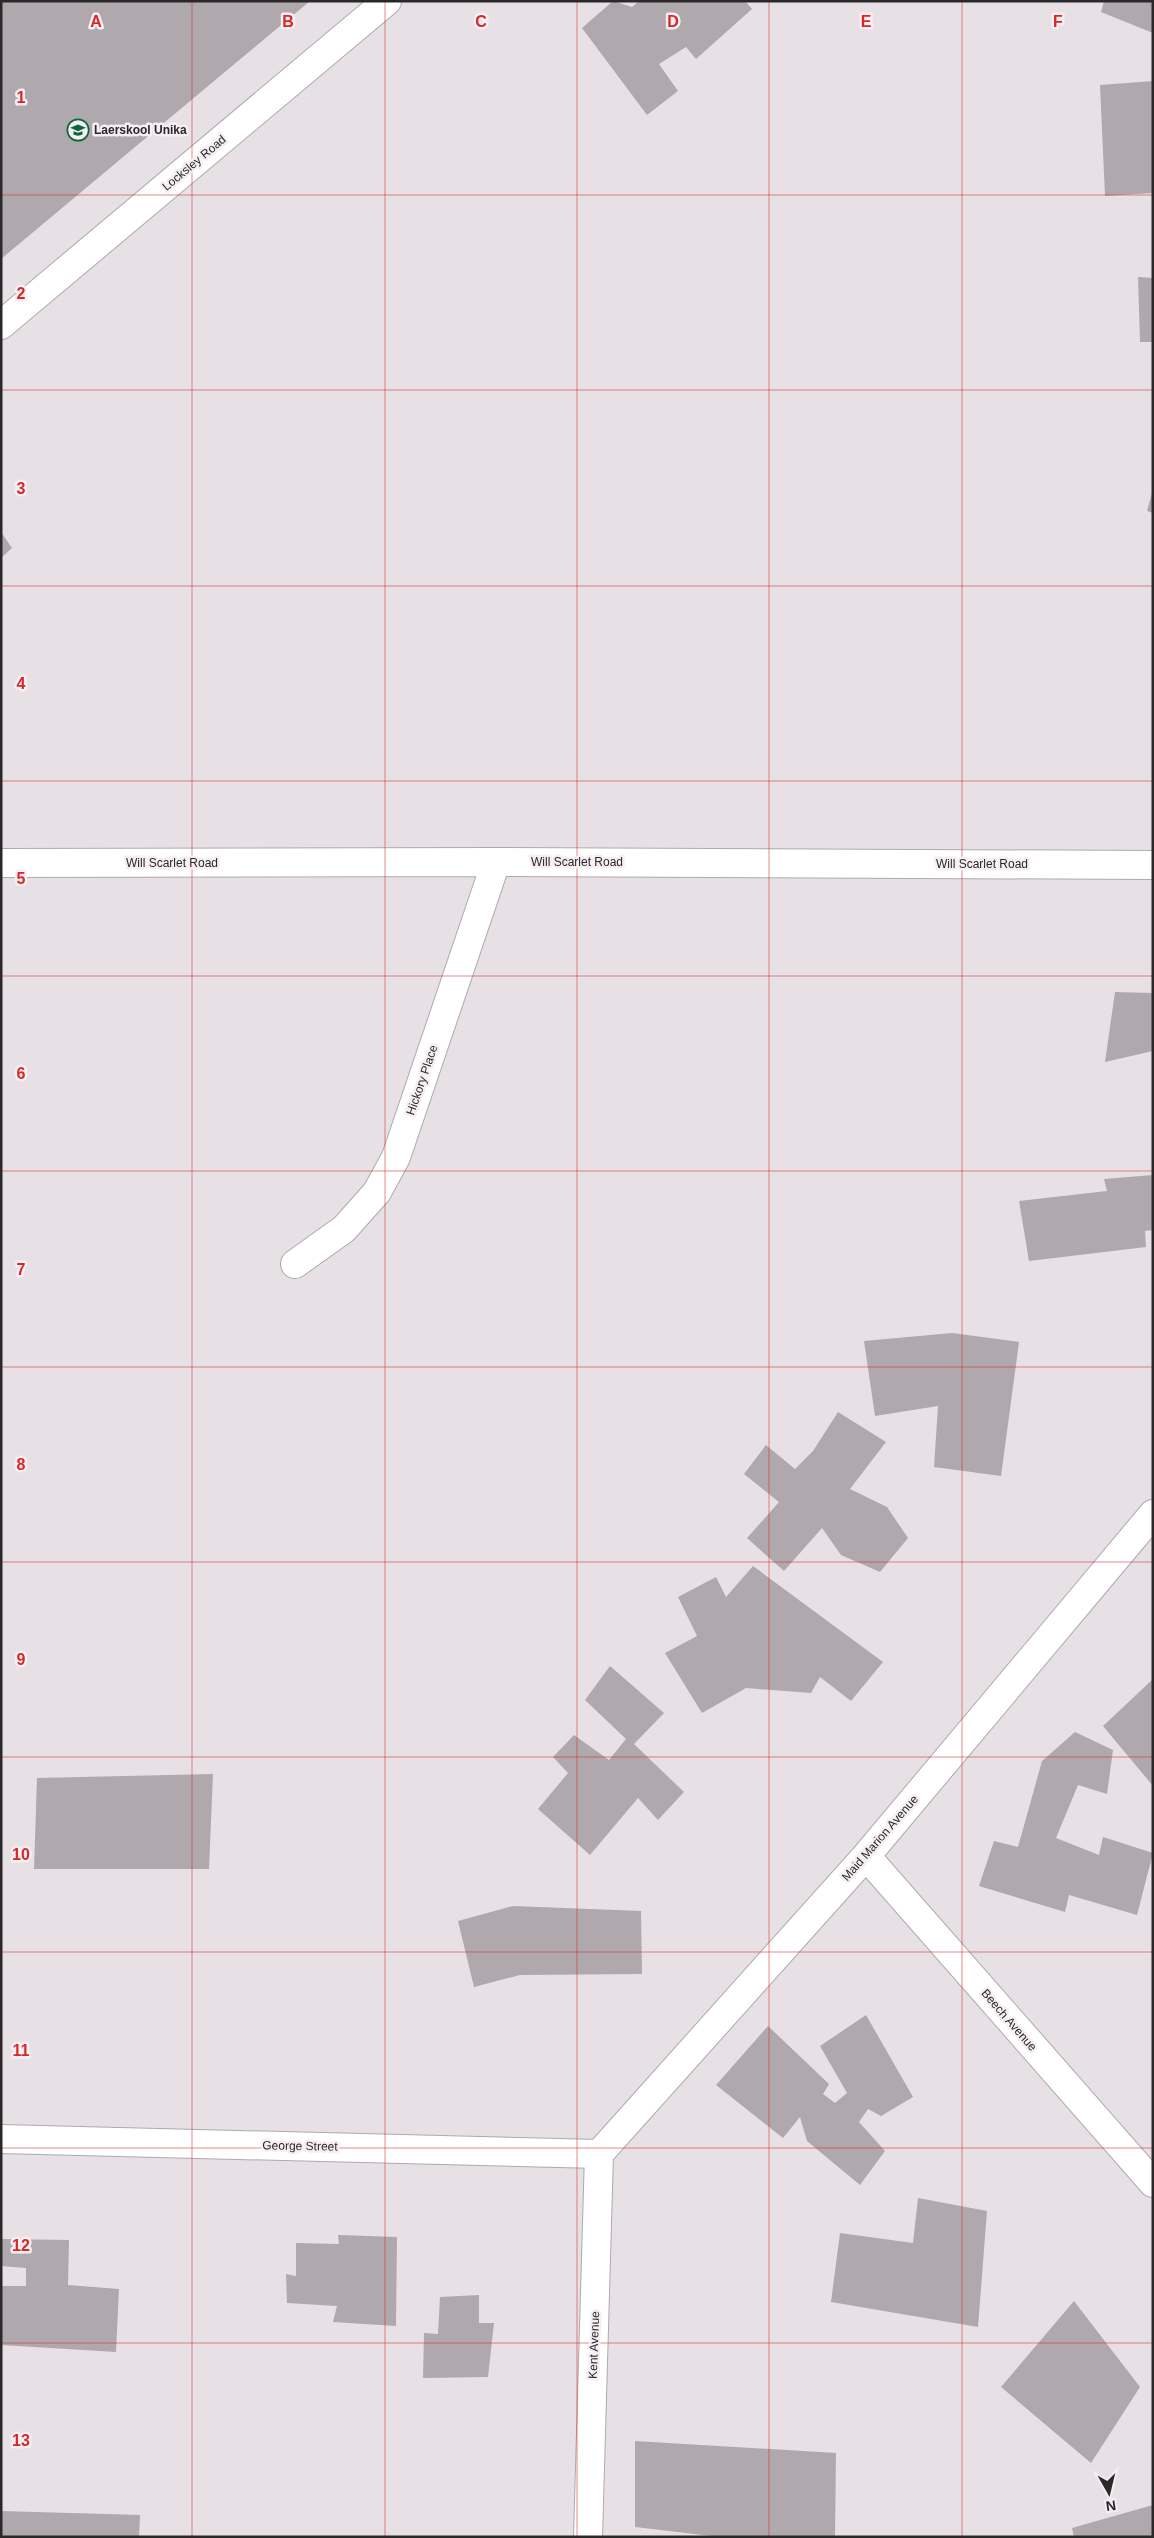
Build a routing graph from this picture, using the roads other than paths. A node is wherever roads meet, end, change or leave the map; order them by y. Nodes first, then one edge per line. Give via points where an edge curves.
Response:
1 (387, 1) edge
2 (1, 325) edge
3 (496, 862) junction
4 (1, 863) edge
5 (1153, 865) edge
6 (295, 1264) dead end
7 (1153, 1514) edge
8 (866, 1856) junction
9 (1, 2139) edge
10 (599, 2154) junction
11 (1153, 2183) edge
12 (588, 2537) edge

1 - 2 street, Locksley Road
3 - 4 street, Will Scarlet Road
3 - 5 street, Will Scarlet Road
3 - 6 street, Hickory Place via 396,1157 377,1192 344,1230
7 - 8 street, Maid Marion Avenue
8 - 10 street, Maid Marion Avenue
8 - 11 street, Beech Avenue
9 - 10 street, George Street
10 - 12 street, Kent Avenue

